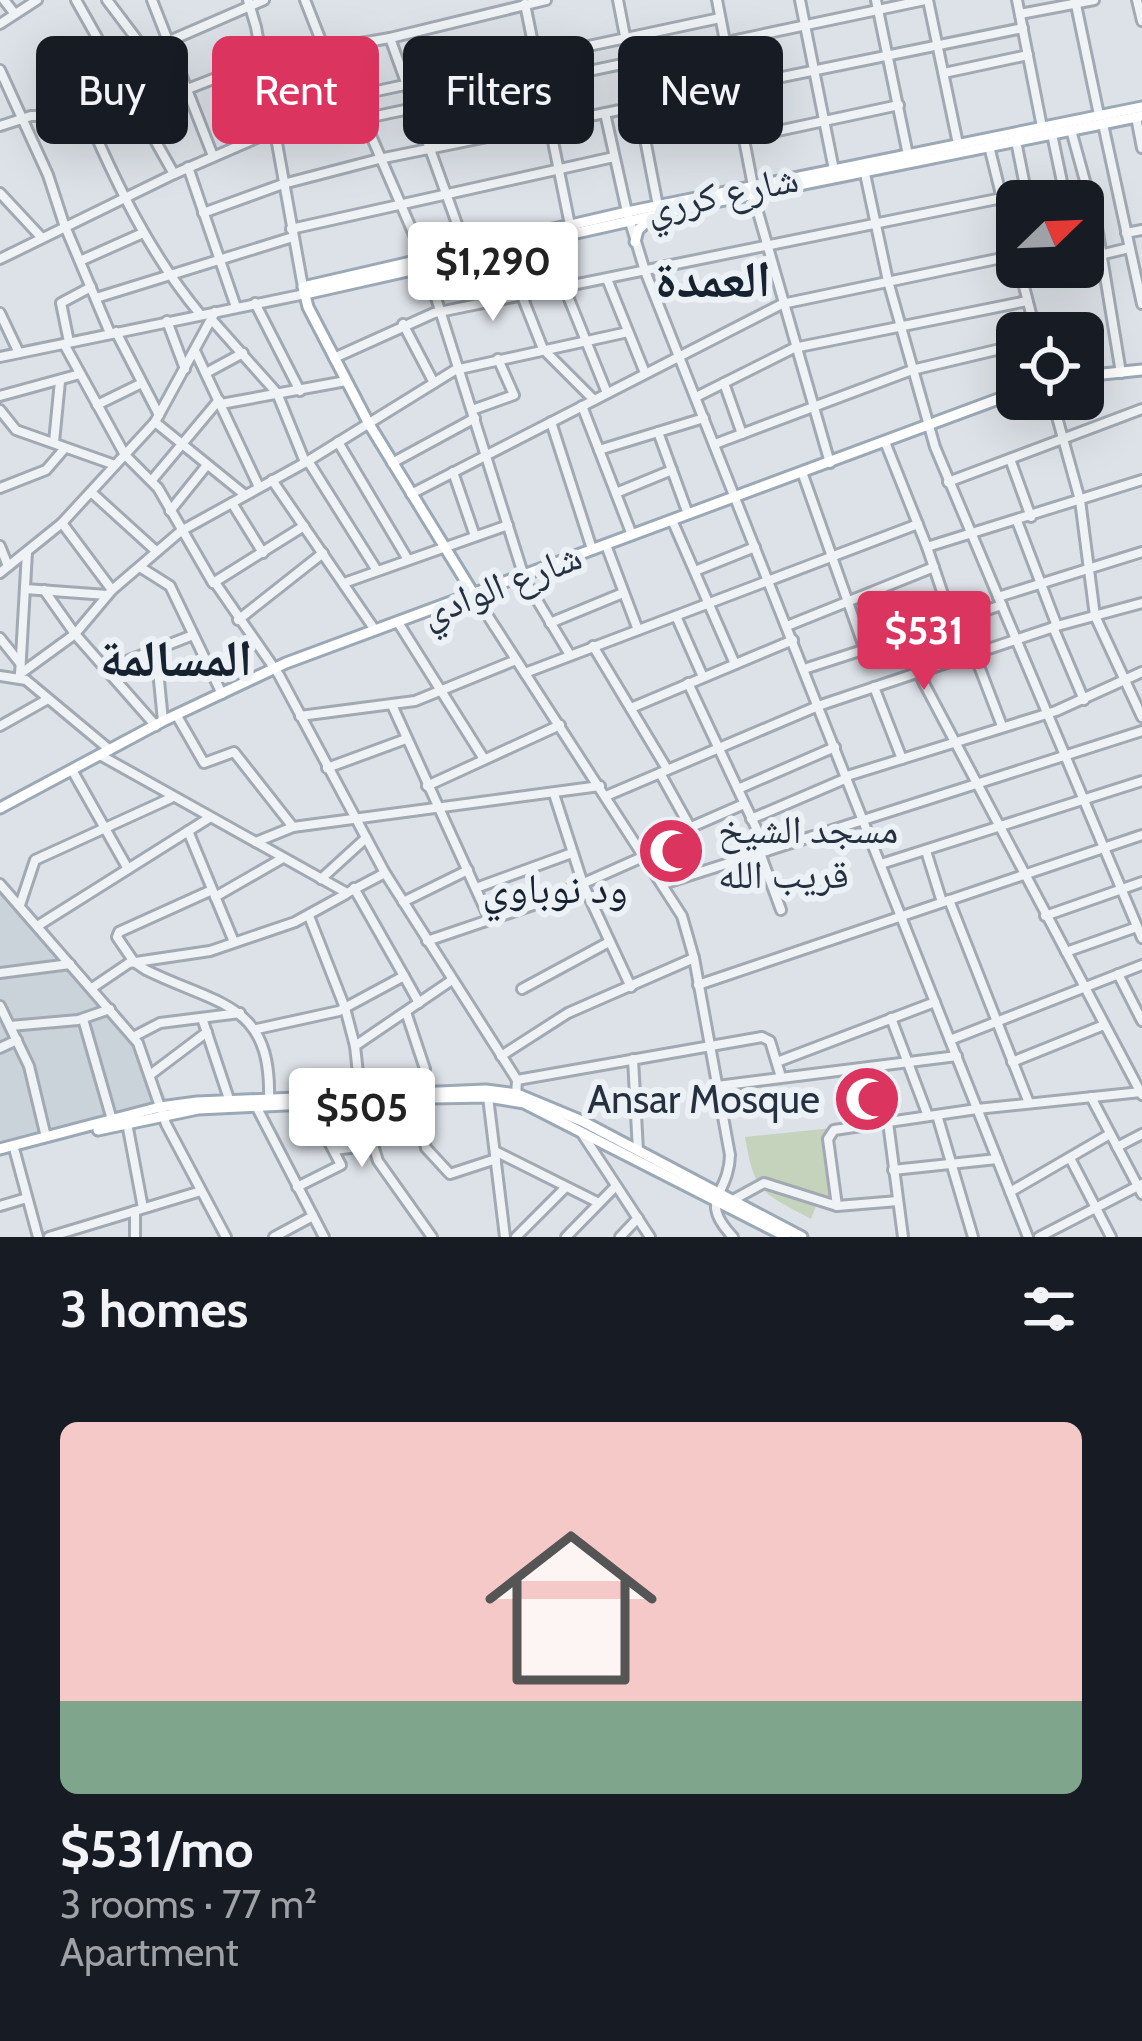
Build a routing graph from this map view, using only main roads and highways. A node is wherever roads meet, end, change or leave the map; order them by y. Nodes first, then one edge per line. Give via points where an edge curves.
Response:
1 (1140, 113) edge
2 (1101, 120) junction
3 (1047, 130) junction
4 (864, 168) junction
5 (753, 190) junction
6 (656, 211) junction
7 (628, 217) junction
8 (635, 242) road end
9 (425, 262) junction
10 (1142, 370) edge
11 (1104, 374) edge
12 (996, 400) edge
13 (473, 593) junction
14 (1, 805) edge
15 (516, 1097) junction
16 (360, 1098) junction
17 (256, 1104) junction
18 (161, 1110) junction
19 (106, 1124) junction
20 (0, 1152) edge
21 (716, 1197) junction
22 (787, 1237) edge
23 (802, 1237) edge

1 - 2 main road, شارع كرري
2 - 3 main road, شارع كرري
2 - 3 main road, شارع كرري
3 - 4 main road, شارع كرري
3 - 4 main road, شارع كرري
4 - 5 main road, شارع كرري
4 - 5 main road, شارع كرري
5 - 6 main road, شارع كرري
6 - 7 main road, شارع كرري
6 - 8 main road
7 - 9 main road, شارع كرري
7 - 9 main road, شارع كرري
9 - 13 main road, شارع كرري via 300,292
10 - 11 main road
12 - 13 main road, شارع الوادي
13 - 14 main road, شارع الوادي via 274,668
15 - 16 main road
15 - 16 main road via 486,1090
15 - 21 main road
15 - 21 main road via 551,1106
16 - 17 main road
16 - 17 main road
17 - 18 main road
17 - 18 main road
18 - 19 main road
18 - 19 main road
19 - 20 main road
19 - 20 main road
21 - 22 main road
21 - 23 main road

